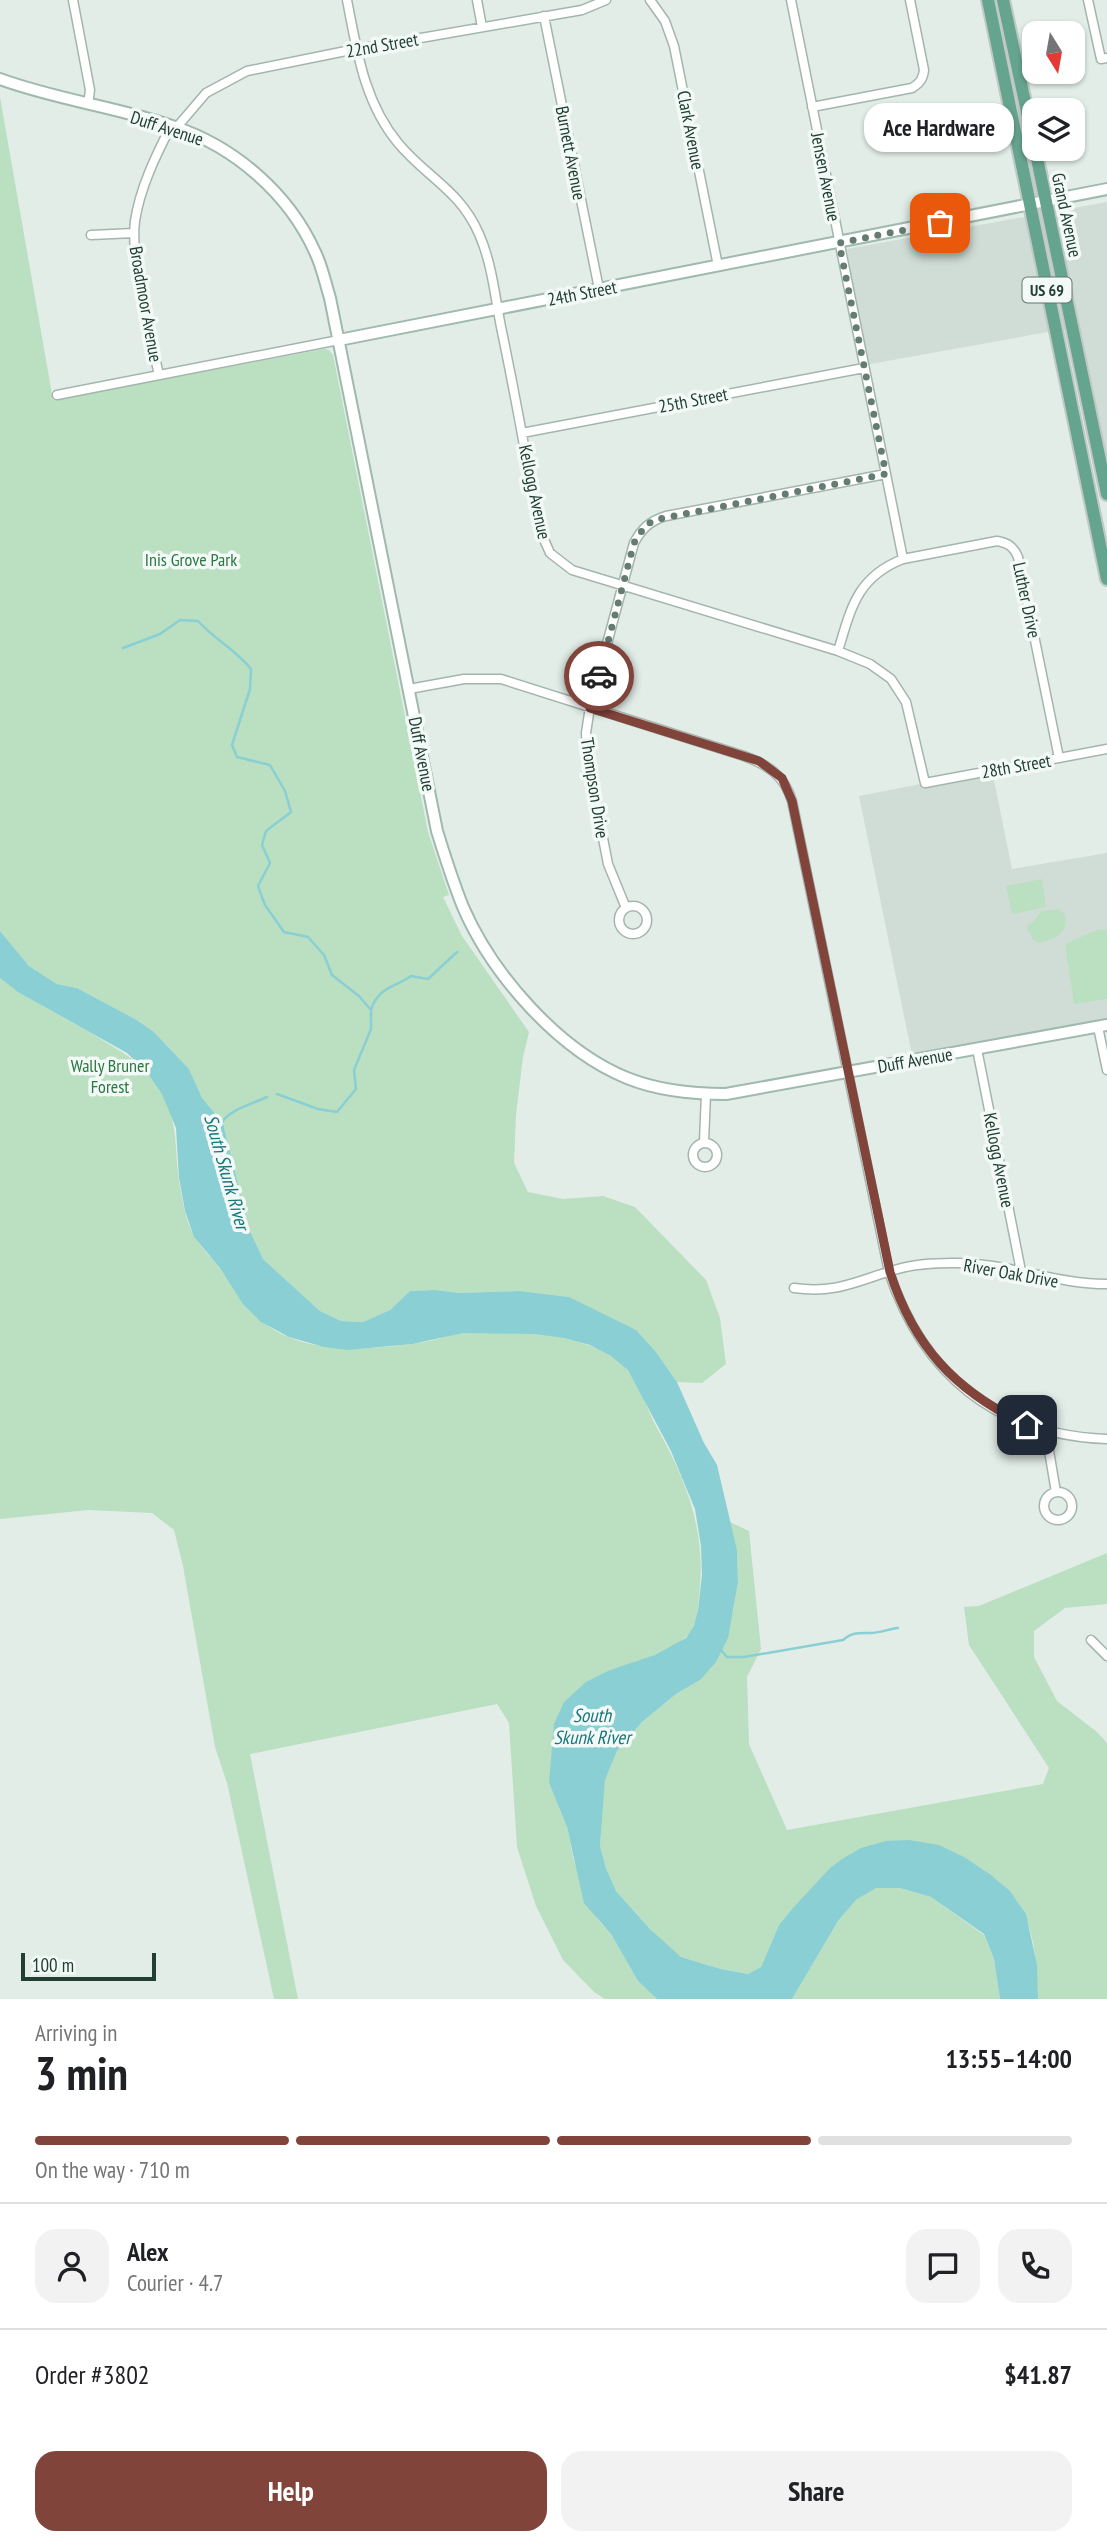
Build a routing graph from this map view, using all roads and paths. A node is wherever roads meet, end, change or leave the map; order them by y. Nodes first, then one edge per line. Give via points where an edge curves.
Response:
1 (73, 0) edge
2 (347, 0) edge
3 (477, 0) edge
4 (606, 0) edge
5 (650, 0) edge
6 (790, 0) edge
7 (910, 0) edge
8 (988, 0) edge
9 (1003, 0) edge
10 (1088, 0) edge
11 (544, 16) junction
12 (482, 27) junction
13 (356, 49) junction
14 (1107, 58) edge
15 (0, 79) edge
16 (1024, 98) edge
17 (88, 104) junction
18 (812, 107) junction
19 (174, 126) junction
20 (1038, 161) edge
21 (1107, 189) edge
22 (1046, 202) junction
23 (1030, 205) junction
24 (134, 233) junction
25 (91, 235) dead end
26 (839, 243) junction
27 (718, 266) junction
28 (599, 289) junction
29 (498, 309) junction
30 (339, 340) junction
31 (864, 368) junction
32 (159, 375) junction
33 (57, 395) dead end
34 (522, 433) junction
35 (886, 474) junction
36 (1107, 494) edge
37 (903, 559) junction
38 (1107, 579) edge
39 (624, 585) junction
40 (838, 651) junction
41 (409, 689) junction
42 (590, 708) junction
43 (1107, 749) edge
44 (1059, 758) junction
45 (925, 783) joint
46 (626, 908) dead end
47 (1103, 1026) edge
48 (977, 1049) junction
49 (1107, 1070) edge
50 (849, 1072) junction
51 (706, 1094) junction
52 (704, 1142) dead end
53 (1021, 1271) junction
54 (890, 1272) junction
55 (1107, 1284) edge
56 (794, 1288) dead end
57 (1049, 1433) junction
58 (1107, 1439) edge
59 (1056, 1492) dead end
60 (1091, 1640) dead end
61 (1107, 1656) edge

1 - 17 street via 90,90
2 - 13 street, Kellogg Avenue
3 - 12 street
4 - 11 street, 22nd Street via 582,10
5 - 27 street, Clark Avenue via 665,21 674,46
6 - 18 street, Jensen Avenue
7 - 18 street via 925,70 919,84
8 - 23 main road, Grand Avenue / US 69
9 - 16 main road, Grand Avenue / US 69
10 - 14 street via 1101,59
11 - 12 street, 22nd Street
11 - 28 street, Burnett Avenue
12 - 13 street, 22nd Street
13 - 19 street, 22nd Street via 264,66 232,78 201,98
13 - 29 street, Kellogg Avenue via 364,82 391,133 471,219 487,260
15 - 17 main road, Duff Avenue
17 - 19 main road, Duff Avenue
18 - 26 street, Jensen Avenue
19 - 24 street, Broadmoor Avenue via 143,190
19 - 30 main road, Duff Avenue via 241,161 293,216 316,253
20 - 22 main road, Grand Avenue / US 69
21 - 22 main road, 24th Street
22 - 23 main road, 24th Street
22 - 36 main road, Grand Avenue / US 69
23 - 26 main road, 24th Street
23 - 38 main road, Grand Avenue / US 69
24 - 25 street, Broadmoor Avenue
24 - 32 street, Broadmoor Avenue
26 - 27 main road, 24th Street
26 - 31 street, Jensen Avenue
27 - 28 main road, 24th Street
28 - 29 main road, 24th Street
29 - 30 main road, 24th Street
29 - 34 street, Kellogg Avenue
30 - 32 street, 24th Street
30 - 41 main road, Duff Avenue
31 - 34 street, 25th Street
31 - 35 street, Jensen Avenue
32 - 33 street, 24th Street
34 - 39 street, Kellogg Avenue via 538,526 550,553 572,570
35 - 37 street, Jensen Avenue
35 - 39 street, Thompson Drive via 654,520 634,543
37 - 40 street, Luther Drive via 864,585 850,610
37 - 44 street, Luther Drive via 997,541 1014,548
39 - 40 street, Kellogg Avenue
39 - 42 street, Thompson Drive
40 - 45 street, Kellogg Avenue via 882,671 900,690 910,713
41 - 42 street via 464,679 501,679
41 - 51 main road, Duff Avenue via 449,872 470,920 509,981 552,1028 608,1069 646,1085
42 - 46 street, Thompson Drive via 587,756 608,864
42 - 50 street via 759,761 782,778 792,801
43 - 44 street, 28th Street
44 - 45 street, 28th Street
47 - 48 main road, Duff Avenue
47 - 49 street
48 - 50 main road, Duff Avenue
48 - 53 street, Kellogg Avenue
50 - 51 main road, Duff Avenue
50 - 54 street
51 - 52 street
53 - 54 street, River Oak Drive via 952,1263
53 - 55 street, River Oak Drive via 1069,1282
54 - 56 street, River Oak Drive via 837,1289
54 - 57 street via 908,1321 946,1371 975,1397
57 - 58 street
57 - 59 street
60 - 61 street

